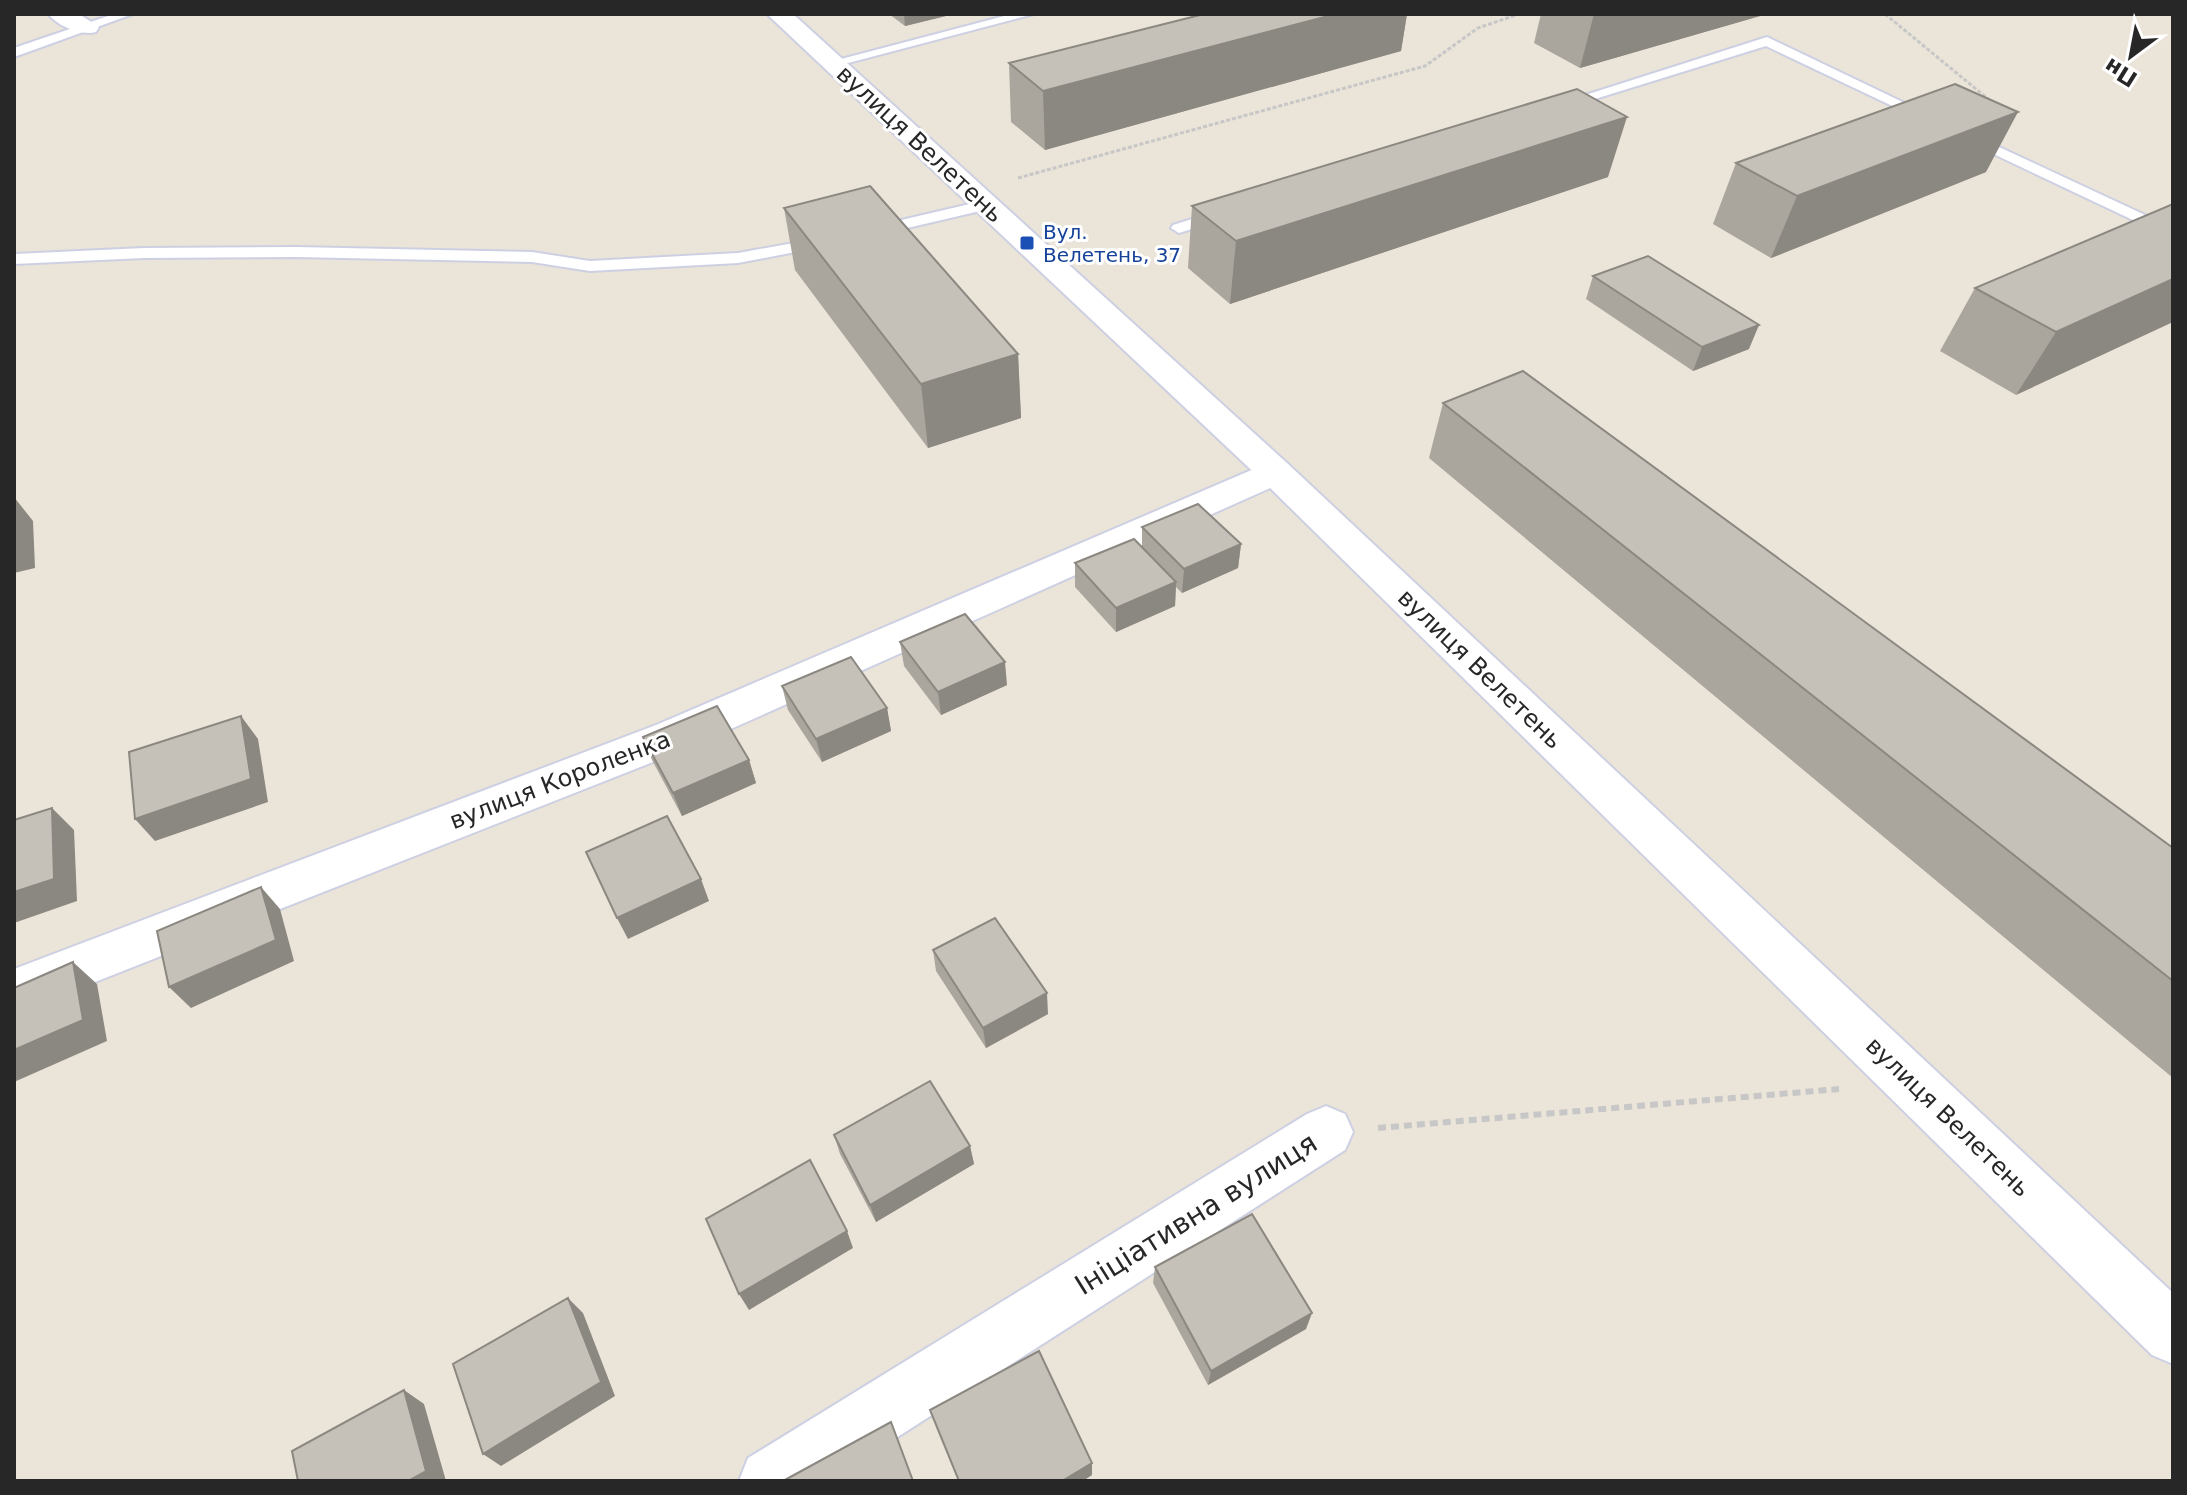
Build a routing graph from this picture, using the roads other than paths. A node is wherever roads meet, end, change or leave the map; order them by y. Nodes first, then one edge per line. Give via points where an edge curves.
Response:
1 (60, 14) edge
2 (127, 14) edge
3 (779, 14) edge
4 (1028, 14) edge
5 (87, 27) junction
6 (14, 53) edge
7 (833, 63) junction
8 (1542, 111) edge
9 (979, 198) junction
10 (1240, 209) edge
11 (1179, 228) dead end
12 (2173, 234) edge
13 (14, 259) edge
14 (1275, 472) junction
15 (14, 992) edge
16 (1326, 1132) road end
17 (2173, 1334) edge
18 (771, 1481) edge

1 - 5 street
2 - 5 lane
3 - 7 street, вулиця Велетень
4 - 7 lane
5 - 6 lane
7 - 9 street, вулиця Велетень
8 - 12 lane via 1767,41
9 - 13 lane via 845,238 738,258 590,266 532,257 296,252
9 - 14 street, вулиця Велетень
10 - 11 lane
14 - 15 street, вулиця Короленка via 671,737
14 - 17 street, вулиця Велетень
16 - 18 street, Ініціативна вулиця

